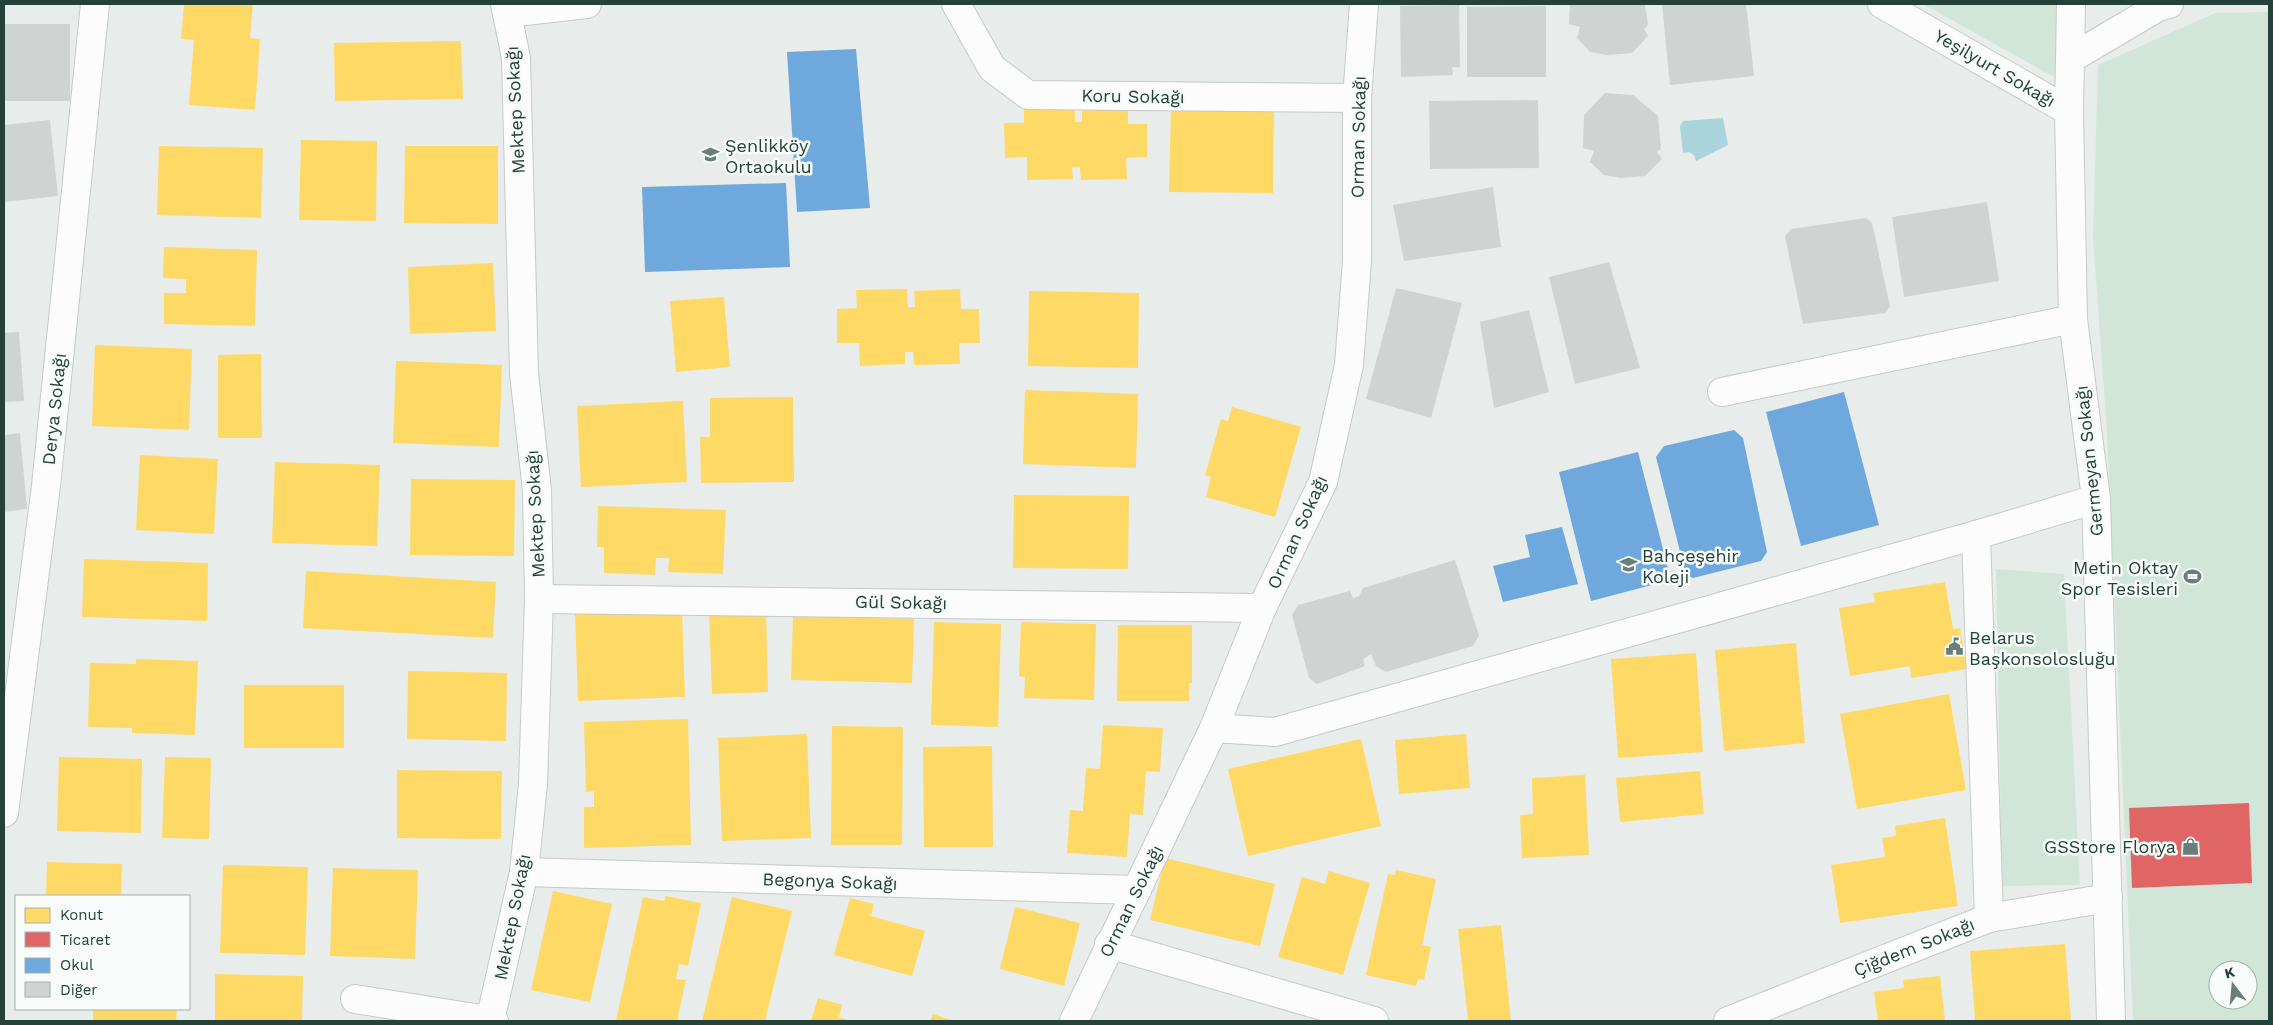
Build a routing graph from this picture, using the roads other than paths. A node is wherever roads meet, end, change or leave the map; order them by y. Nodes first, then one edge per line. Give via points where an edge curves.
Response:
1 (95, 4) edge
2 (587, 4) edge
3 (956, 4) edge
4 (1364, 4) edge
5 (1882, 4) edge
6 (2071, 4) edge
7 (2168, 4) edge
8 (506, 8) edge
9 (2070, 58) junction
10 (1357, 98) junction
11 (2069, 110) junction
12 (2073, 319) junction
13 (1722, 392) dead end
14 (2096, 499) junction
15 (1976, 535) junction
16 (539, 599) junction
17 (1262, 608) junction
18 (1214, 728) junction
19 (4, 814) edge
20 (524, 872) junction
21 (1137, 890) junction
22 (2108, 898) junction
23 (1989, 918) junction
24 (1109, 944) junction
25 (355, 999) dead end
26 (491, 1021) edge
27 (1074, 1021) edge
28 (1374, 1021) edge
29 (1728, 1021) edge
30 (2111, 1021) edge

1 - 19 street, Derya Sokağı via 46,486
2 - 8 street
3 - 10 street, Koru Sokağı via 992,68 1028,95
4 - 10 street, Orman Sokağı
5 - 11 street, Yeşilyurt Sokağı
6 - 9 street, Yeşilyurt Sokağı
7 - 9 street
8 - 16 street, Mektep Sokağı via 516,58 524,373 537,491
9 - 11 street, Yeşilyurt Sokağı
10 - 17 street, Orman Sokağı via 1356,261 1349,365 1323,482
11 - 12 street, Germeyan Sokağı
12 - 13 street
12 - 14 street, Germeyan Sokağı
14 - 15 street
14 - 22 street, Germeyan Sokağı
15 - 18 street via 1275,732
15 - 23 street
16 - 17 street, Gül Sokağı
16 - 20 street, Mektep Sokağı via 533,784
17 - 18 street, Orman Sokağı
18 - 21 street, Orman Sokağı
20 - 21 street, Begonya Sokağı
20 - 26 street, Mektep Sokağı
21 - 24 street, Orman Sokağı
22 - 23 street, Çiğdem Sokağı
22 - 30 street, Germeyan Sokağı
23 - 29 street, Çiğdem Sokağı
24 - 27 street, Orman Sokağı
24 - 28 street
25 - 26 street

